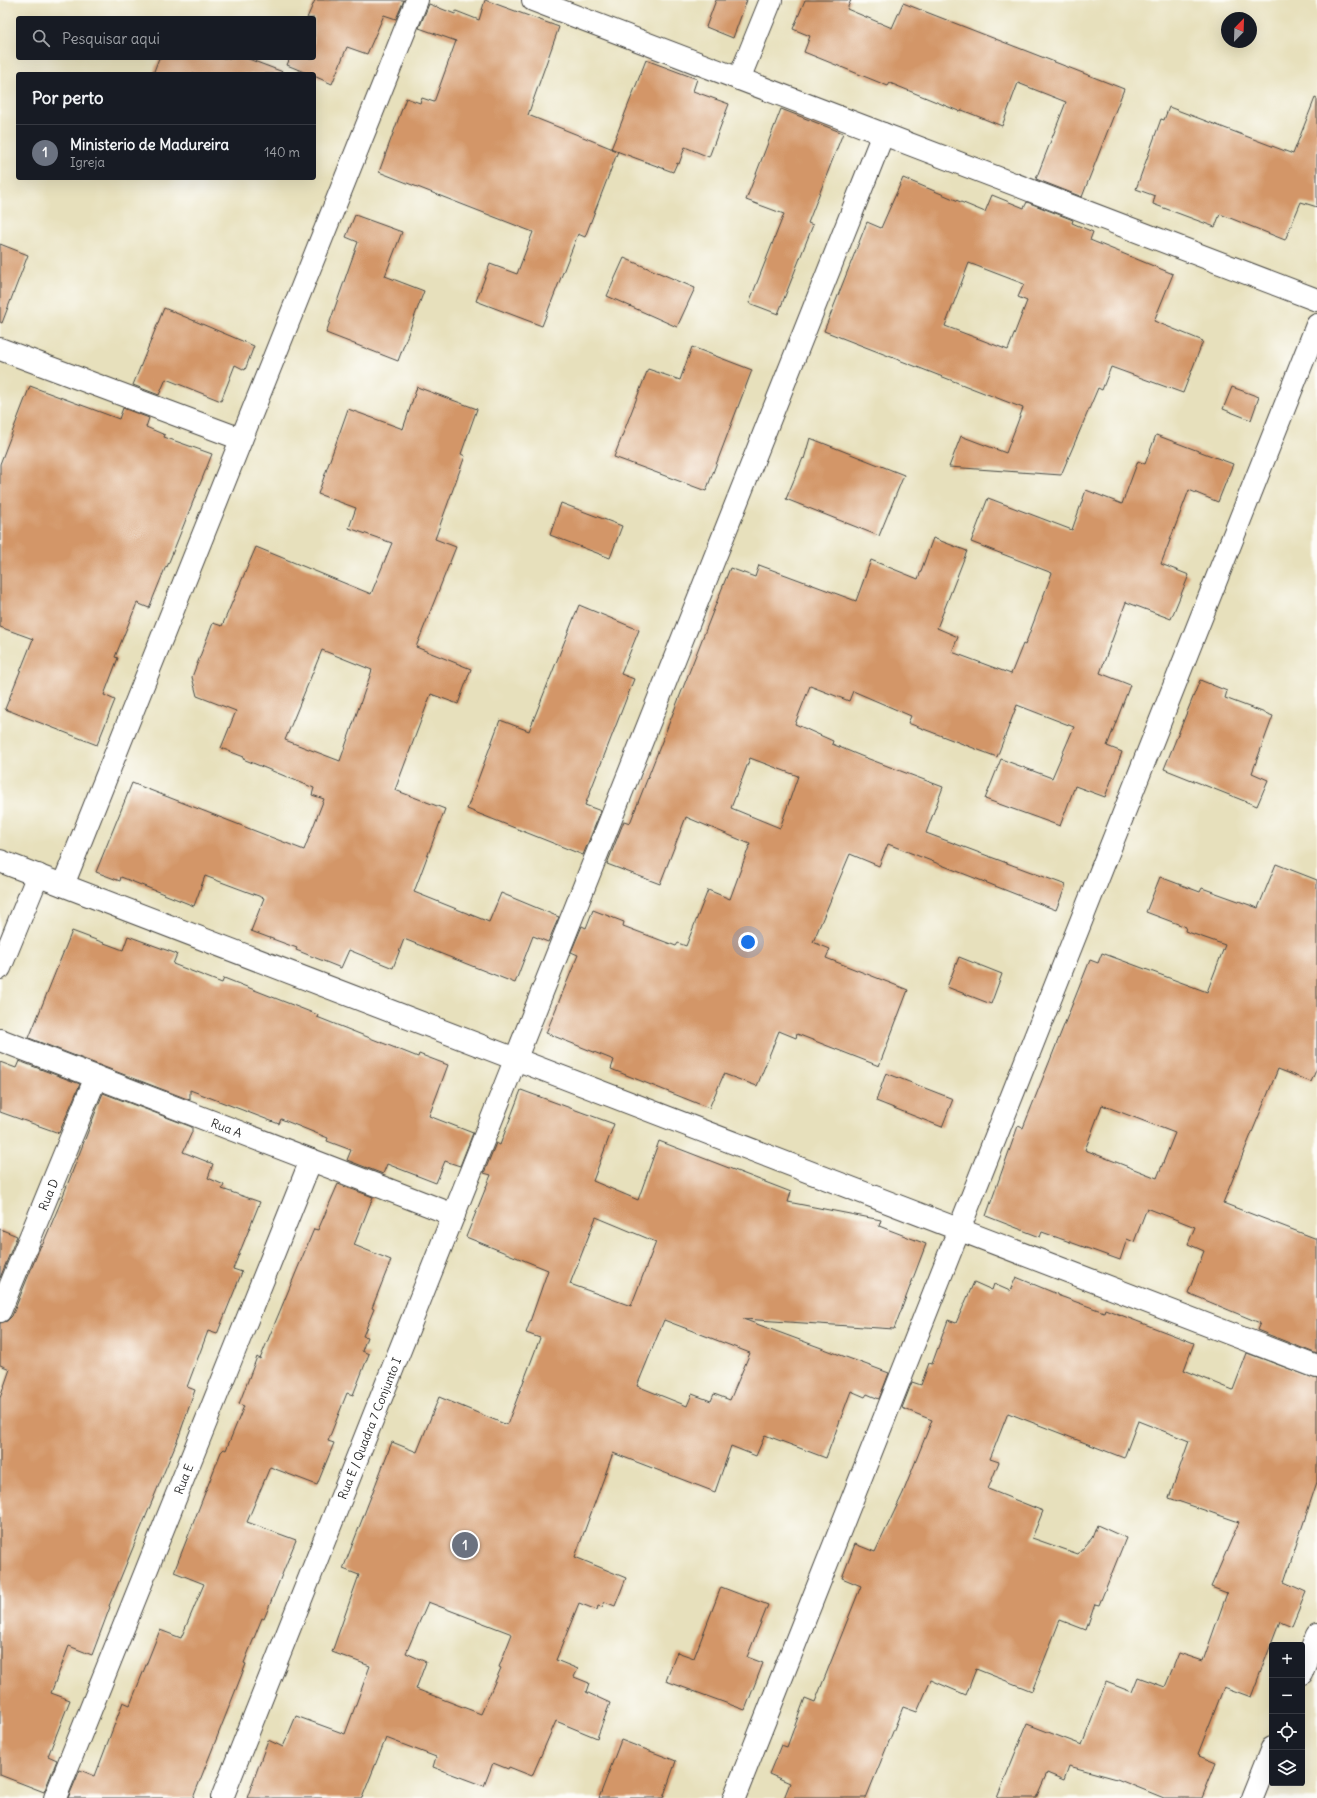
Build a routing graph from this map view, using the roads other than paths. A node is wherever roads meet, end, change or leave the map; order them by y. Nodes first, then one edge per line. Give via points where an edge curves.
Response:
1 (417, 0) edge
2 (533, 0) edge
3 (771, 0) edge
4 (739, 79) junction
5 (884, 134) junction
6 (1317, 300) edge
7 (1317, 325) edge
8 (0, 349) edge
9 (241, 440) junction
10 (0, 861) edge
11 (38, 875) junction
12 (63, 885) junction
13 (0, 968) edge
14 (0, 1040) edge
15 (516, 1058) junction
16 (96, 1077) junction
17 (311, 1160) junction
18 (454, 1214) junction
19 (960, 1229) junction
20 (0, 1311) edge
21 (1317, 1367) edge
22 (1317, 1636) edge
23 (1305, 1666) edge
24 (1271, 1750) edge
25 (55, 1798) edge
26 (222, 1798) edge
27 (734, 1798) edge
28 (1252, 1798) edge

1 - 9 street
2 - 4 street
3 - 4 street
4 - 5 street
5 - 6 street
5 - 15 street, Rua E / Quadra 7 Conjunto I
7 - 19 street
8 - 9 street
9 - 12 street
10 - 11 street
11 - 12 street
11 - 13 street
12 - 15 street
14 - 16 street, Rua A
15 - 18 street, Rua E / Quadra 7 Conjunto I
15 - 19 street
16 - 17 street, Rua A
16 - 20 street, Rua D
17 - 18 street, Rua A
17 - 25 street, Rua E
18 - 26 street, Rua E / Quadra 7 Conjunto I
19 - 21 street
19 - 27 street
22 - 23 street
24 - 28 street

